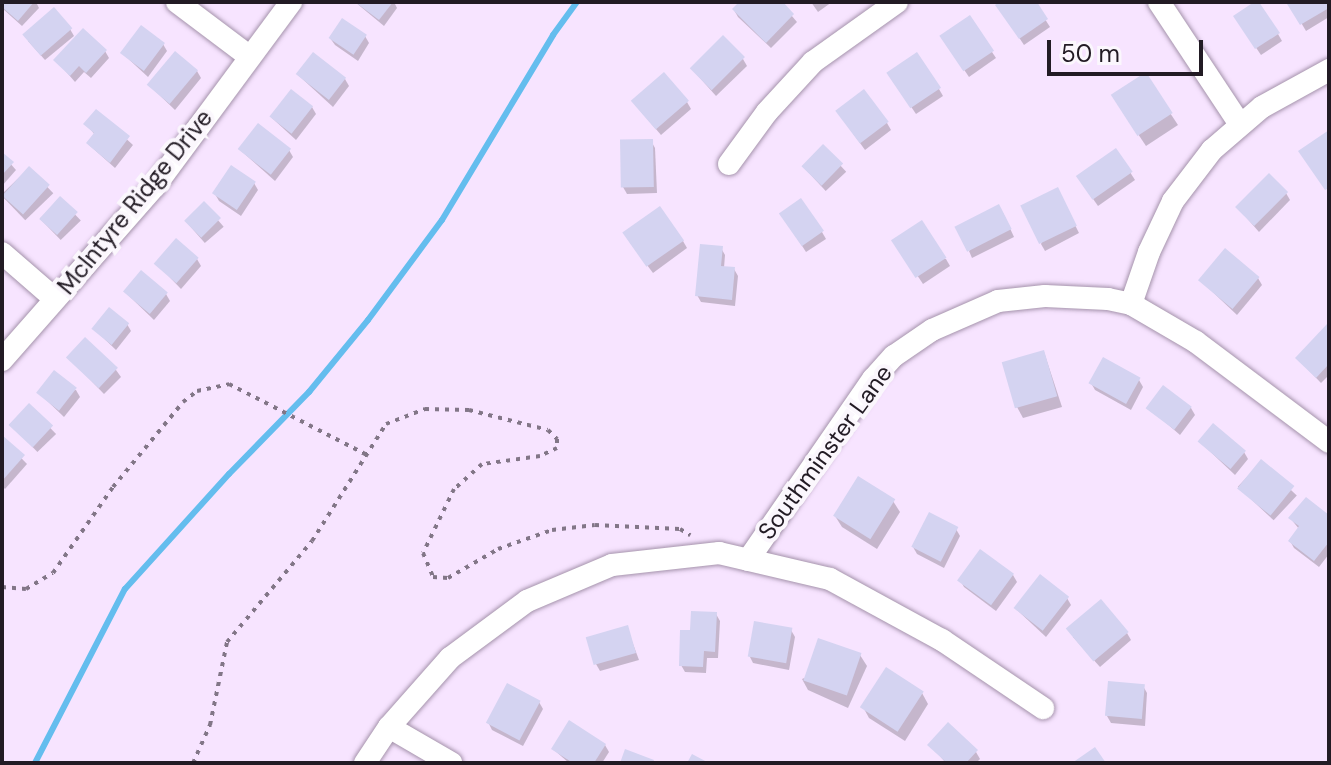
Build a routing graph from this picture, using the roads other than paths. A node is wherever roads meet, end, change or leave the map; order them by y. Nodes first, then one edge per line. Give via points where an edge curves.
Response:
1 (177, 2) edge
2 (291, 2) edge
3 (897, 2) edge
4 (1159, 2) edge
5 (250, 57) junction
6 (1329, 70) edge
7 (1239, 123) junction
8 (729, 164) dead end
9 (2, 253) edge
10 (55, 299) junction
11 (1131, 304) junction
12 (2, 360) edge
13 (1329, 440) edge
14 (748, 560) junction
15 (1043, 708) dead end
16 (389, 727) junction
17 (365, 763) edge
18 (451, 763) edge

1 - 5 street
2 - 5 street, McIntyre Ridge Drive
3 - 8 street via 813,62
4 - 7 street
5 - 10 street, McIntyre Ridge Drive via 155,186
6 - 7 street
7 - 11 street via 1173,201
9 - 10 street
10 - 12 street, McIntyre Ridge Drive
11 - 13 street, Southminster Lane via 1196,342
11 - 14 street, Southminster Lane via 1045,296 998,301 906,346 873,379
14 - 15 street via 830,579 942,640
14 - 16 street via 719,553 612,565 527,601 450,658
16 - 17 street
16 - 18 street

